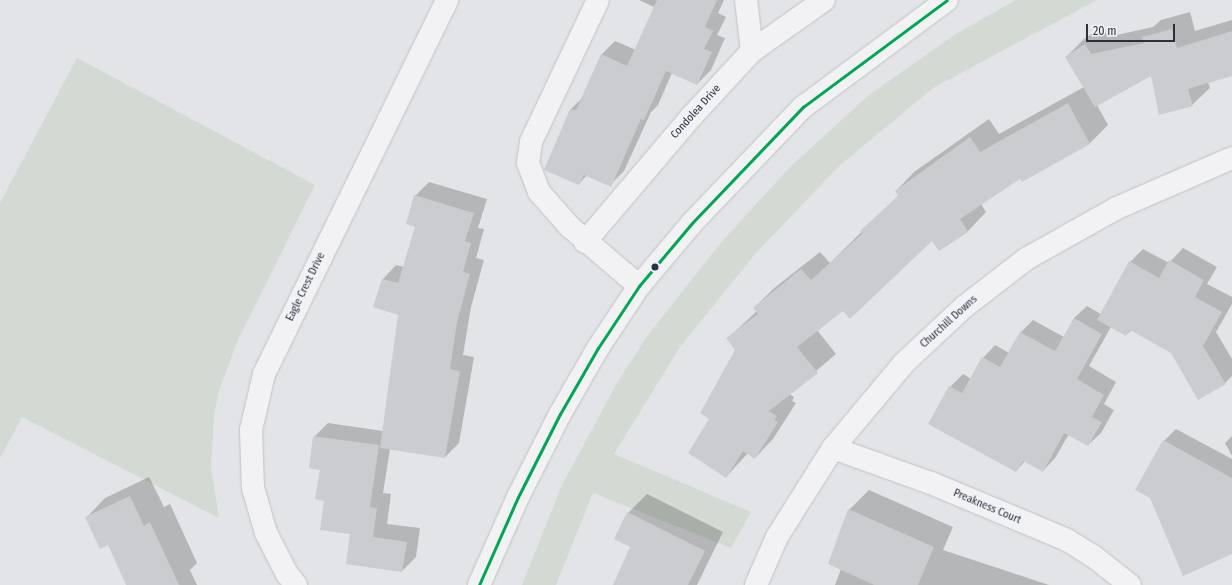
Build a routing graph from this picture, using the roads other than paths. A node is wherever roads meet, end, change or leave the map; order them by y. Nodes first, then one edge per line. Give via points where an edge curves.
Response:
1 (447, 0) edge
2 (598, 0) edge
3 (746, 0) edge
4 (824, 0) edge
5 (947, 0) edge
6 (752, 51) junction
7 (1232, 158) edge
8 (585, 242) junction
9 (639, 286) junction
10 (833, 448) junction
11 (296, 585) edge
12 (479, 585) edge
13 (756, 585) edge
14 (1130, 585) edge

1 - 11 street, Eagle Crest Drive via 264,374 251,430 253,488 266,533 287,574
2 - 8 street via 530,142 528,163 539,192
3 - 6 street
4 - 6 street, Condolea Drive
5 - 9 street via 803,107 712,201
6 - 8 street, Condolea Drive via 692,116
7 - 10 street, Churchill Downs via 1117,208 1026,259 964,307 904,363
8 - 9 street
9 - 12 street via 598,348 560,414 518,497
10 - 13 street, Churchill Downs via 777,537
10 - 14 street, Preakness Court via 931,483 1068,540 1098,559

